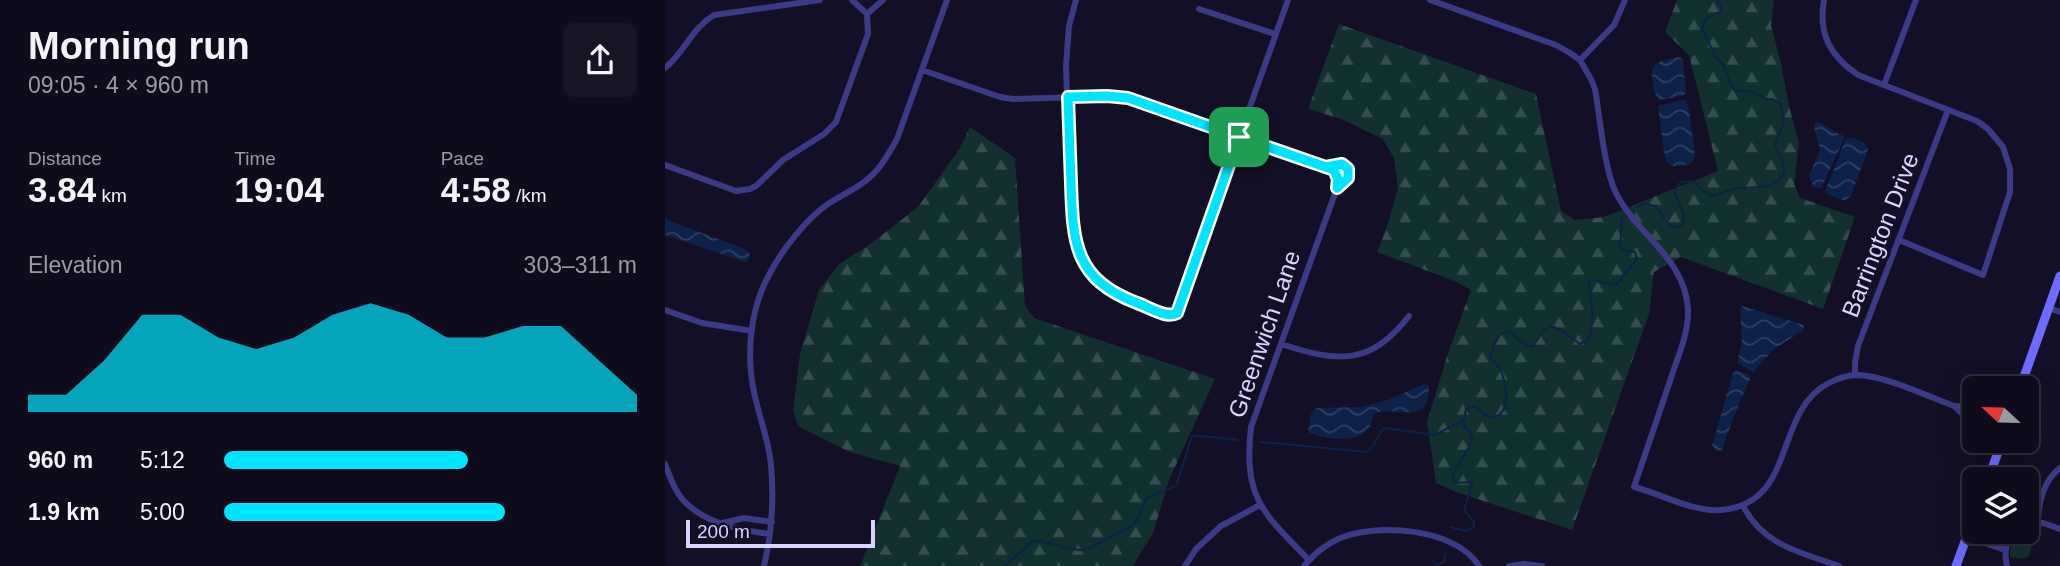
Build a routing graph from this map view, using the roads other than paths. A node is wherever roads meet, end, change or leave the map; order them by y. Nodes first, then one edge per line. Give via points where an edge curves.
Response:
1 (820, 0) edge
2 (883, 0) edge
3 (947, 0) edge
4 (1076, 0) edge
5 (1287, 0) edge
6 (1430, 0) edge
7 (1625, 0) edge
8 (1824, 0) edge
9 (1916, 0) edge
10 (858, 1) edge
11 (1199, 9) dead end
12 (867, 13) junction
13 (1276, 34) junction
14 (1580, 60) junction
15 (665, 68) edge
16 (922, 70) junction
17 (1884, 85) junction
18 (1068, 97) junction
19 (1948, 110) junction
20 (1239, 137) junction
21 (665, 165) edge
22 (1326, 167) junction
23 (1337, 188) junction
24 (1899, 240) junction
25 (2060, 276) edge
26 (2057, 296) edge
27 (2049, 308) junction
28 (665, 310) edge
29 (2060, 312) edge
30 (1409, 316) dead end
31 (752, 331) junction
32 (1281, 344) junction
33 (1855, 375) junction
34 (2024, 376) edge
35 (1954, 406) junction
36 (1962, 406) edge
37 (1962, 414) edge
38 (665, 464) edge
39 (2060, 468) edge
40 (1260, 505) junction
41 (2039, 505) edge
42 (1743, 506) junction
43 (772, 522) junction
44 (723, 523) junction
45 (2039, 523) edge
46 (2060, 529) edge
47 (770, 534) junction
48 (1964, 544) edge
49 (1994, 544) edge
50 (2007, 544) edge
51 (2006, 547) junction
52 (1306, 563) edge
53 (764, 566) edge
54 (1185, 566) edge
55 (1479, 566) edge
56 (1509, 566) edge
57 (1542, 566) edge
58 (1839, 566) edge
59 (1956, 566) edge
60 (2007, 566) edge

1 - 15 street via 714,15 701,23
2 - 12 street
3 - 16 street
4 - 18 street via 1067,39
5 - 13 street
6 - 14 street via 1556,46
7 - 14 street via 1614,25
8 - 17 street via 1823,30 1837,59 1858,75
9 - 17 street
10 - 12 street
11 - 13 street
12 - 21 street via 868,34 836,122 756,186 736,191
13 - 20 street
14 - 42 street via 1595,89 1614,189 1675,267 1687,300 1686,331 1634,487 1705,509
16 - 18 street via 1000,97
16 - 31 street via 885,161 871,177 823,208 789,245 764,285
17 - 19 street
18 - 20 street via 1128,98
18 - 20 street via 1072,222 1080,256 1110,291 1172,316 1179,310
19 - 24 street, Barrington Drive
19 - 24 street via 1988,129 2003,147 2010,169 2010,192 1983,275
20 - 22 street
22 - 23 street, Greenwich Lane via 1336,173
22 - 23 street, Greenwich Lane via 1342,164 1348,169 1348,178
23 - 32 street, Greenwich Lane
24 - 33 street, Barrington Drive via 1858,346
25 - 26 main road
26 - 27 main road
27 - 29 street
27 - 34 main road
28 - 31 street via 702,323
30 - 32 street via 1381,344 1349,357 1323,357
31 - 43 street via 752,377 771,463
32 - 40 street, Greenwich Lane via 1251,427 1248,463
33 - 35 street
33 - 42 street via 1828,383 1808,399 1773,479
35 - 36 street
35 - 37 street
38 - 44 street via 684,502
39 - 41 street via 2048,481
40 - 52 street, Greenwich Lane
40 - 54 street via 1221,526
42 - 58 street via 1773,541
43 - 44 street via 744,518
43 - 47 street
44 - 47 street
45 - 46 street
47 - 53 street
48 - 59 main road
49 - 51 street
50 - 51 street
51 - 60 street
52 - 55 street via 1339,538 1391,529 1447,539
56 - 57 street

